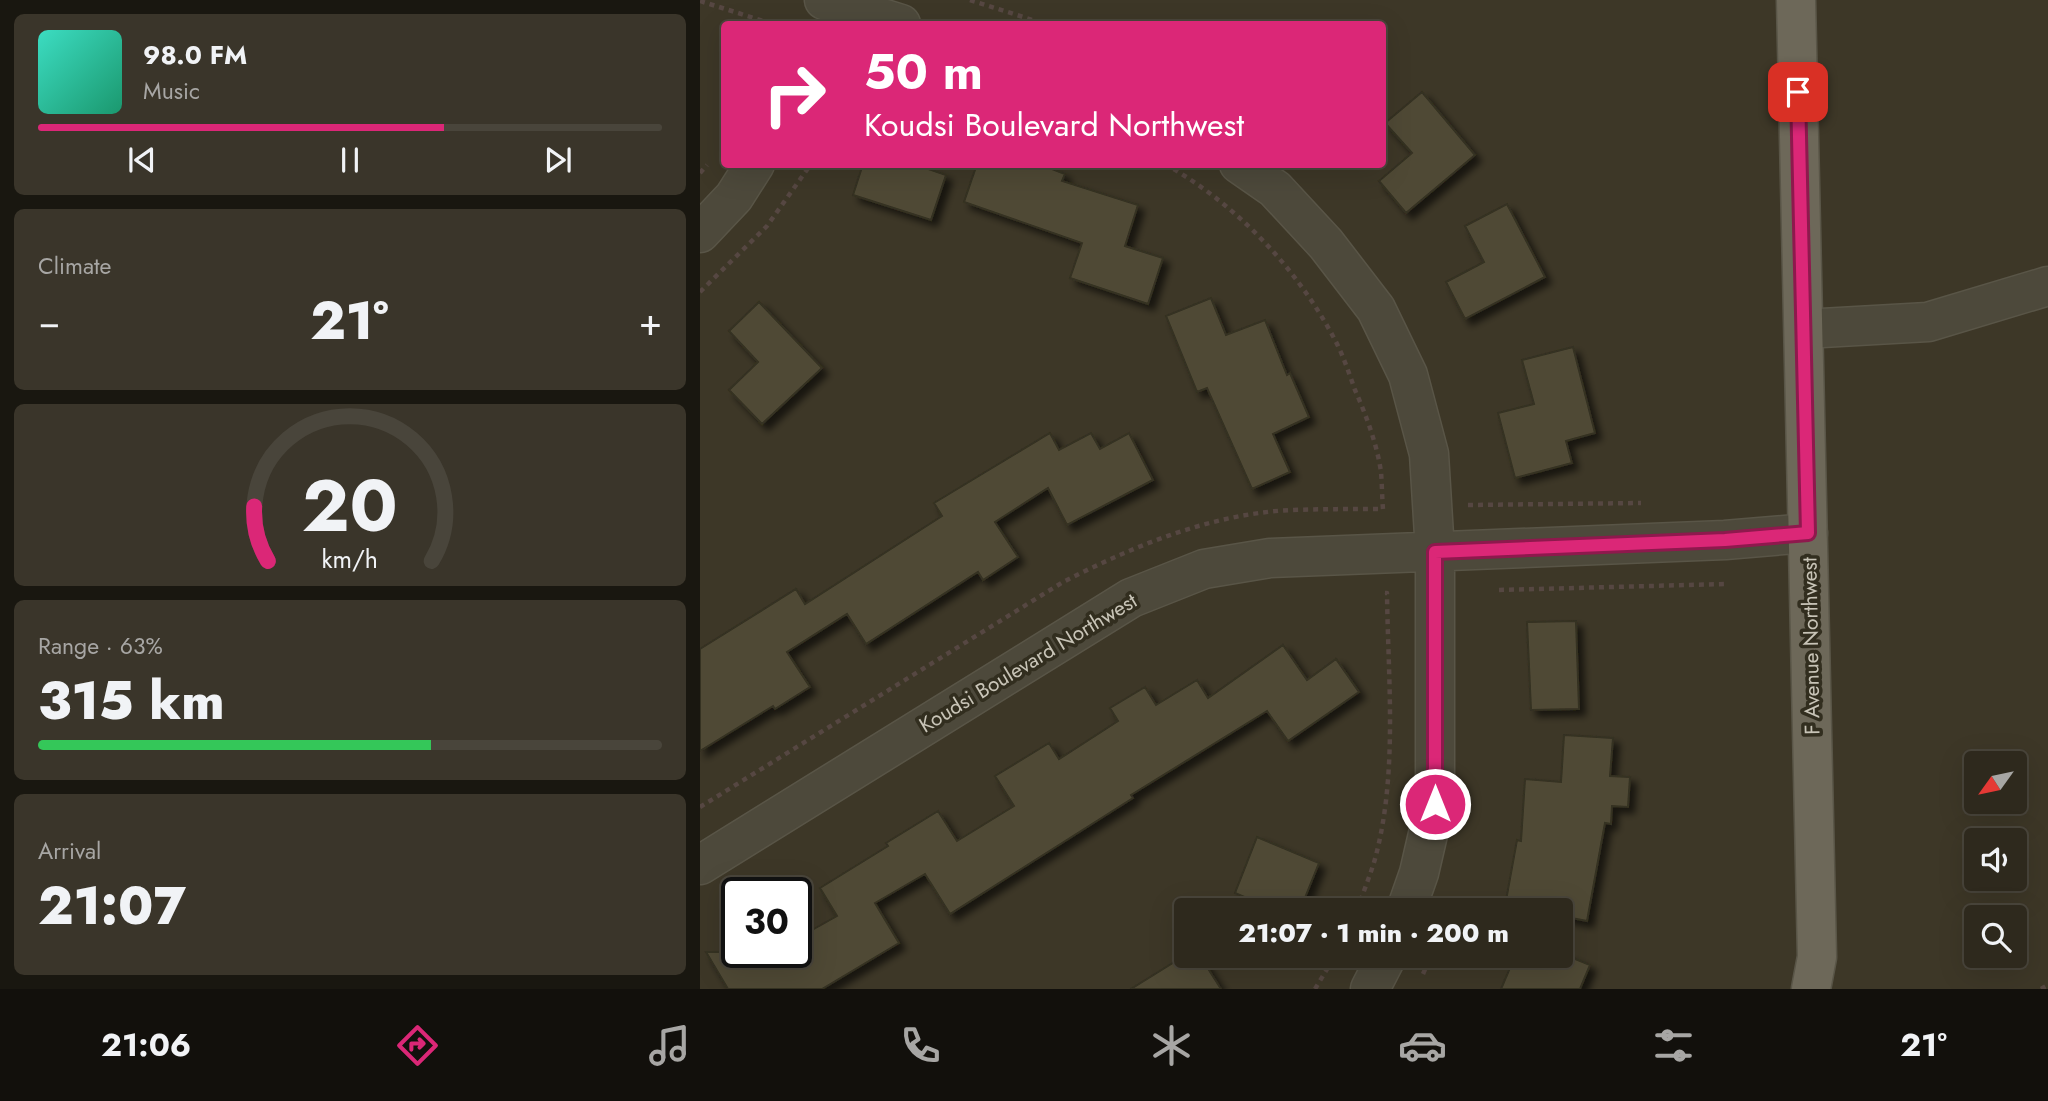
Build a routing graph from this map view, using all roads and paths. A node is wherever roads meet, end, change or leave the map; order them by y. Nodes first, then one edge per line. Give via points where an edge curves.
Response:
1 (970, 0) edge
2 (1796, 0) edge
3 (700, 1) edge
4 (827, 9) edge
5 (763, 21) edge
6 (886, 21) edge
7 (1036, 21) edge
8 (752, 168) edge
9 (808, 168) edge
10 (1172, 168) edge
11 (1245, 168) edge
12 (700, 233) edge
13 (2048, 286) edge
14 (700, 292) edge
15 (1804, 329) junction
16 (1467, 492) dead end
17 (1643, 503) dead end
18 (1808, 533) junction
19 (1435, 552) junction
20 (1725, 584) dead end
21 (1488, 590) dead end
22 (1374, 594) dead end
23 (700, 807) edge
24 (700, 865) edge
25 (1361, 898) edge
26 (1410, 898) edge
27 (1328, 968) edge
28 (1381, 968) edge
29 (1818, 978) edge
30 (2048, 985) edge
31 (1315, 989) edge
32 (1370, 989) edge
33 (2041, 989) edge

1 - 7 path
2 - 15 main road, F Avenue Northwest
3 - 5 path
4 - 6 street
8 - 12 street via 734,197
9 - 14 path via 767,226
10 - 23 path via 1241,218 1308,296 1335,341 1365,413 1381,470 1383,509 1289,510 1237,518 1168,534 1116,555 1063,582
11 - 19 street via 1275,189 1326,244 1376,309 1408,375 1429,454
13 - 15 street via 1928,322
15 - 18 main road, F Avenue Northwest
16 - 17 path via 1469,506
18 - 19 street, Koudsi Boulevard Northwest
18 - 29 main road, F Avenue Northwest
19 - 24 street, Koudsi Boulevard Northwest via 1270,558 1204,569 1131,598
19 - 26 street via 1435,804
20 - 21 path
22 - 25 path via 1387,593 1389,729 1386,792 1375,858
27 - 31 path
28 - 32 street
30 - 33 path

